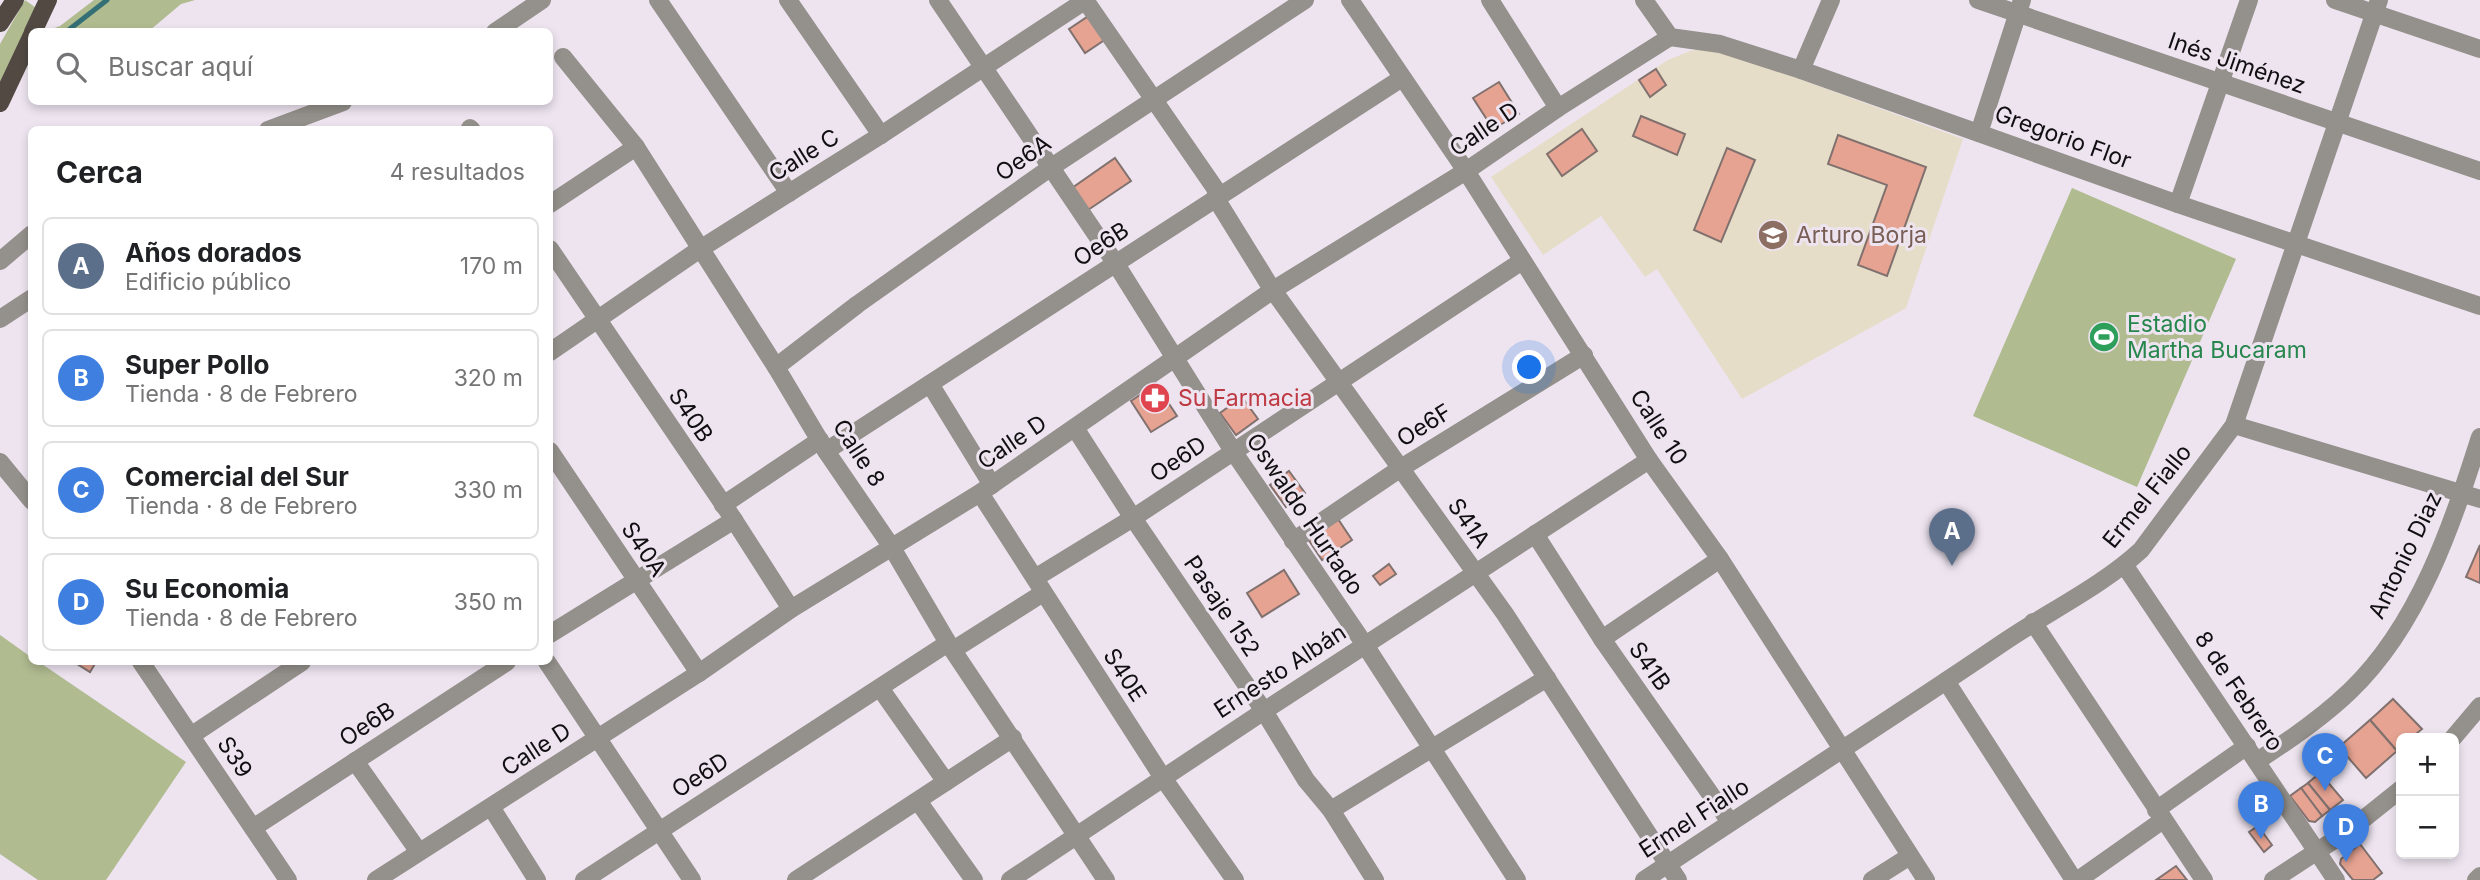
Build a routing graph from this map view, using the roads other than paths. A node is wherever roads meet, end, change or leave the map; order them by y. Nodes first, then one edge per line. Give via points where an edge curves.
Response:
1 (15, 0) edge
2 (542, 0) edge
3 (658, 0) edge
4 (788, 0) edge
5 (938, 0) edge
6 (1086, 0) edge
7 (1305, 0) edge
8 (1350, 0) edge
9 (1490, 0) edge
10 (1644, 0) edge
11 (1831, 0) edge
12 (1978, 0) edge
13 (2249, 0) edge
14 (2335, 0) edge
15 (45, 5) edge
16 (2376, 6) edge
17 (2020, 7) edge
18 (0, 23) edge
19 (34, 28) edge
20 (501, 28) edge
21 (1670, 37) junction
22 (28, 42) edge
23 (2480, 49) edge
24 (563, 57) dead end
25 (984, 68) junction
26 (1801, 69) junction
27 (1402, 79) junction
28 (2219, 83) junction
29 (1155, 99) junction
30 (0, 103) edge
31 (335, 105) edge
32 (1558, 108) junction
33 (2336, 122) junction
34 (279, 126) edge
35 (1979, 133) junction
36 (881, 135) junction
37 (636, 147) junction
38 (1050, 168) junction
39 (1466, 171) junction
40 (2480, 172) edge
41 (789, 193) junction
42 (1217, 196) junction
43 (553, 202) edge
44 (2178, 204) junction
45 (28, 236) edge
46 (2295, 244) junction
47 (700, 249) junction
48 (0, 261) edge
49 (553, 261) edge
50 (1522, 261) junction
51 (1116, 264) junction
52 (1273, 290) junction
53 (28, 301) edge
54 (2480, 306) edge
55 (0, 319) edge
56 (598, 321) junction
57 (553, 350) edge
58 (1584, 355) junction
59 (1175, 358) junction
60 (776, 367) junction
61 (1338, 382) junction
62 (930, 384) junction
63 (2234, 425) junction
64 (1075, 428) junction
65 (2480, 437) edge
66 (823, 445) junction
67 (1233, 452) junction
68 (553, 456) edge
69 (1649, 460) junction
70 (0, 462) edge
71 (1401, 468) junction
72 (986, 489) junction
73 (2462, 494) junction
74 (28, 496) edge
75 (2480, 499) edge
76 (723, 505) junction
77 (1133, 518) junction
78 (734, 520) junction
79 (1535, 534) junction
80 (1293, 541) junction
81 (891, 546) junction
82 (1720, 559) junction
83 (2124, 566) junction
84 (1475, 575) junction
85 (637, 582) junction
86 (1039, 586) junction
87 (791, 609) junction
88 (2034, 622) junction
89 (553, 632) edge
90 (1602, 639) junction
91 (1365, 645) junction
92 (951, 647) junction
93 (143, 665) edge
94 (297, 665) edge
95 (502, 665) edge
96 (549, 665) edge
97 (699, 673) junction
98 (1547, 678) junction
99 (1946, 681) junction
100 (880, 688) junction
101 (2480, 706) edge
102 (1264, 711) junction
103 (2457, 733) edge
104 (192, 735) junction
105 (598, 738) junction
106 (1013, 738) junction
107 (2247, 746) junction
108 (1432, 748) junction
109 (1843, 751) junction
110 (355, 761) junction
111 (2257, 761) junction
112 (1163, 778) junction
113 (946, 782) junction
114 (2396, 794) edge
115 (918, 800) junction
116 (491, 807) junction
117 (1331, 810) junction
118 (2160, 815) junction
119 (1730, 822) junction
120 (253, 828) junction
121 (659, 831) junction
122 (1078, 834) junction
123 (419, 852) junction
124 (2316, 852) junction
125 (1910, 856) junction
126 (1668, 864) junction
127 (2480, 876) edge
128 (288, 880) edge
129 (376, 880) edge
130 (537, 880) edge
131 (584, 880) edge
132 (692, 880) edge
133 (796, 880) edge
134 (974, 880) edge
135 (1010, 880) edge
136 (1106, 880) edge
137 (1235, 880) edge
138 (1376, 880) edge
139 (1517, 880) edge
140 (1644, 880) edge
141 (1678, 880) edge
142 (1872, 880) edge
143 (1926, 880) edge
144 (2076, 880) edge
145 (2204, 880) edge
146 (2273, 880) edge
147 (2336, 880) edge
148 (2476, 880) edge

1 - 18 main road
2 - 20 street
3 - 41 street
4 - 36 street
5 - 25 street, Oswaldo Hurtado
6 - 25 street, Calle C
6 - 29 street, S41A
7 - 29 street, Oe6A
8 - 27 street, Calle 10
9 - 32 street
10 - 21 street
11 - 26 street
12 - 17 street, Inés Jiménez
13 - 28 street
14 - 16 street
15 - 19 main road
16 - 23 street
16 - 33 street, Ermel Fiallo
17 - 28 street, Inés Jiménez
17 - 35 street
21 - 26 street, Gregorio Flor via 1720,44
21 - 32 street, Calle D
22 - 30 main road
24 - 37 street, Calle 8
25 - 36 street, Calle C
25 - 38 street, Oswaldo Hurtado
26 - 35 street, Gregorio Flor
27 - 39 street, Calle 10
27 - 42 street, Oe6B
28 - 33 street, Inés Jiménez
28 - 44 street
29 - 38 street, Oe6A
29 - 42 street, S41A
31 - 34 street
32 - 39 street, Calle D
33 - 40 street, Inés Jiménez
33 - 46 street, Ermel Fiallo
35 - 44 street, Gregorio Flor
36 - 41 street, Calle C
37 - 43 street
37 - 47 street, Calle 8
38 - 51 street, Oswaldo Hurtado
38 - 60 street, Oe6A
39 - 50 street, Calle 10
39 - 52 street, Calle D
41 - 47 street, Calle C
42 - 51 street, Oe6B
42 - 52 street, S41A
44 - 46 street, Gregorio Flor
45 - 48 street
46 - 54 street, Gregorio Flor
46 - 63 street, Ermel Fiallo
47 - 56 street, Calle C
47 - 60 street, Calle 8
49 - 56 street, S40B
50 - 58 street, Calle 10
50 - 61 street, Oe6D
51 - 59 street, Oswaldo Hurtado
51 - 62 street, Oe6B
52 - 59 street, Calle D
52 - 61 street, S41A
53 - 55 street
56 - 57 street, Calle C
56 - 76 street, S40B
58 - 69 street, Calle 10
58 - 71 street, Oe6F
59 - 64 street, Calle D
59 - 67 street, Oswaldo Hurtado
60 - 66 street, Calle 8
61 - 67 street, Oe6D
61 - 71 street, S41A
62 - 66 street, Oe6B
62 - 72 street, S40E
63 - 73 street
63 - 83 street, Ermel Fiallo via 2159,528
64 - 72 street, Calle D
64 - 77 street, Pasaje 152
65 - 73 street, Antonio Diaz
66 - 76 street, Oe6B
66 - 81 street, Calle 8
67 - 77 street, Oe6D
67 - 80 street, Oswaldo Hurtado
68 - 85 street, S40A
69 - 79 street, Ernesto Albán
69 - 82 street, Calle 10
70 - 74 street
71 - 80 street, Oe6F
71 - 84 street, S41A
72 - 81 street, Calle D
72 - 86 street, S40E
73 - 75 street
73 - 111 street, Antonio Diaz via 2413,606 2383,653 2352,690 2311,726
76 - 78 street, S40B
77 - 86 street, Oe6D
77 - 102 street, Pasaje 152
78 - 85 street
78 - 87 street, S40B
79 - 84 street, Ernesto Albán
79 - 90 street, S41B
80 - 91 street, Oswaldo Hurtado
81 - 87 street, Calle D
81 - 92 street, Calle 8
82 - 90 street
82 - 109 street, Calle 10
83 - 88 street, Ermel Fiallo
83 - 107 street, 8 de Febrero
84 - 91 street, Ernesto Albán
84 - 98 street, S41A
85 - 89 street
85 - 97 street, S40A
86 - 92 street, Oe6D
86 - 112 street, S40E
87 - 97 street, Calle D
88 - 99 street, Ermel Fiallo
88 - 118 street
90 - 119 street, S41B
91 - 102 street, Ernesto Albán
91 - 108 street, Oswaldo Hurtado
92 - 100 street, Oe6D
92 - 106 street, Calle 8
93 - 104 street, S39
94 - 104 street
95 - 110 street, Oe6B
96 - 105 street
97 - 105 street, Calle D
98 - 108 street
98 - 126 street, S41A
99 - 109 street, Ermel Fiallo
99 - 144 street
100 - 113 street
100 - 121 street, Oe6D
101 - 103 street
102 - 112 street, Ernesto Albán
102 - 117 street, Pasaje 152 via 1306,780
104 - 120 street, S39
105 - 116 street, Calle D
105 - 121 street
106 - 113 street
106 - 122 street, Calle 8
107 - 111 street, 8 de Febrero
107 - 118 street
108 - 117 street
108 - 139 street, Oswaldo Hurtado
109 - 119 street, Ermel Fiallo
109 - 125 street, Calle 10
110 - 120 street, Oe6B
110 - 123 street
111 - 124 street, 8 de Febrero
112 - 122 street, Ernesto Albán
112 - 137 street, S40E
113 - 115 street
114 - 124 street
115 - 133 street
115 - 134 street
116 - 123 street, Calle D
116 - 130 street
117 - 138 street, Pasaje 152
118 - 144 street
118 - 145 street
119 - 126 street, Ermel Fiallo
120 - 128 street, S39
121 - 131 street, Oe6D
121 - 132 street
122 - 135 street, Ernesto Albán
122 - 136 street, Calle 8
123 - 129 street, Calle D
124 - 146 street
124 - 147 street, 8 de Febrero
125 - 142 street
125 - 143 street, Calle 10
126 - 140 street, Ermel Fiallo
126 - 141 street, S41A
127 - 148 street

